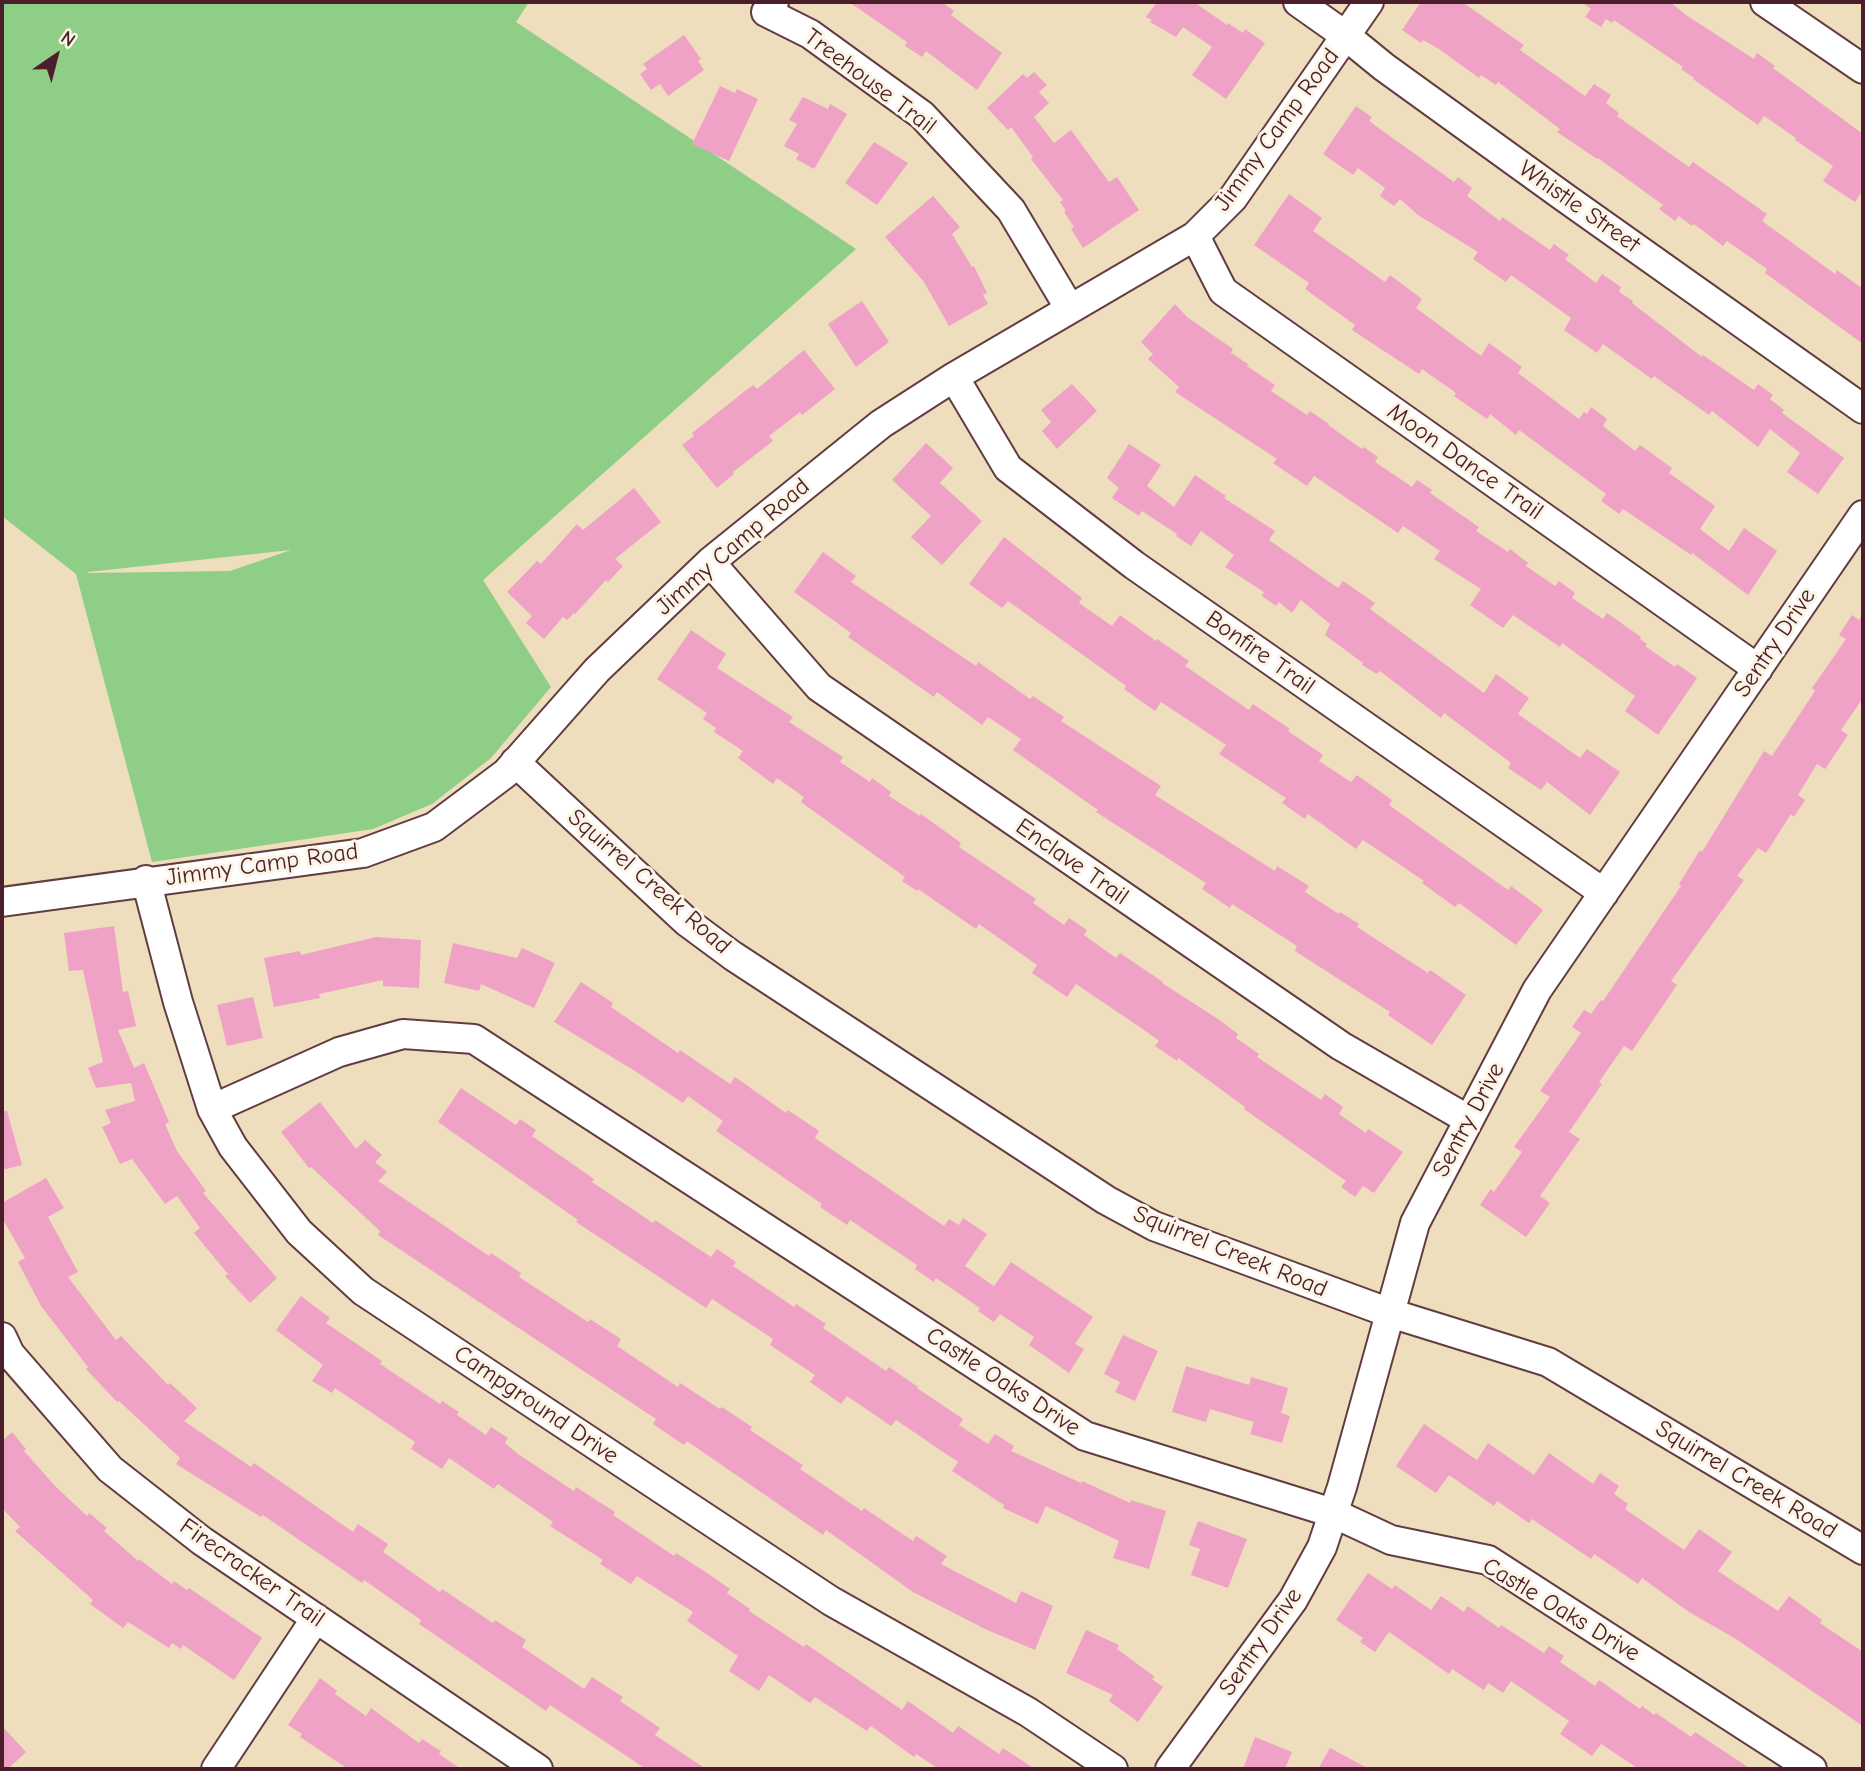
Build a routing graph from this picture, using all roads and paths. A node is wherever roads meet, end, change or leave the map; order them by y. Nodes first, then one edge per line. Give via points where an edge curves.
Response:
1 (774, 2) edge
2 (1298, 2) edge
3 (1369, 2) edge
4 (1765, 2) edge
5 (1346, 36) junction
6 (1863, 69) edge
7 (1195, 236) junction
8 (1070, 309) junction
9 (954, 377) junction
10 (1863, 409) edge
11 (1863, 515) edge
12 (710, 562) junction
13 (1758, 668) junction
14 (515, 762) junction
15 (146, 880) junction
16 (1604, 893) junction
17 (2, 902) edge
18 (212, 1110) junction
19 (1469, 1120) junction
20 (1390, 1313) junction
21 (2, 1337) edge
22 (1333, 1513) junction
23 (1863, 1550) edge
24 (316, 1618) junction
25 (216, 1769) edge
26 (538, 1769) edge
27 (1113, 1769) edge
28 (1170, 1769) edge
29 (1812, 1769) edge

1 - 8 street, Treehouse Trail via 766,12 810,34 922,116 1011,210
2 - 5 street, Whistle Street
3 - 5 street, Jimmy Camp Road
4 - 6 street
5 - 7 street, Jimmy Camp Road via 1233,198
5 - 10 street, Whistle Street via 1406,84
7 - 8 street, Jimmy Camp Road
7 - 13 street, Moon Dance Trail via 1223,291
8 - 9 street, Jimmy Camp Road
9 - 12 street, Jimmy Camp Road via 881,424
9 - 16 street, Bonfire Trail via 1008,468 1134,565
11 - 13 street, Sentry Drive
12 - 14 street, Jimmy Camp Road via 597,670
12 - 19 street, Enclave Trail via 819,687 1341,1046
13 - 16 street, Sentry Drive
14 - 15 street, Jimmy Camp Road via 434,827 363,853
14 - 20 street, Squirrel Creek Road via 696,929 1106,1200 1154,1226
15 - 17 street, Jimmy Camp Road
15 - 18 street, Campground Drive
16 - 19 street, Sentry Drive via 1537,990
18 - 22 street, Castle Oaks Drive via 339,1052 403,1034 474,1039 1085,1436
18 - 27 street, Campground Drive via 233,1147 299,1232 363,1291 831,1601 1028,1712
19 - 20 street, Sentry Drive via 1415,1223
20 - 22 street, Sentry Drive
20 - 23 street, Squirrel Creek Road via 1548,1362
21 - 24 street, Firecracker Trail via 10,1354 110,1469 202,1541
22 - 28 street, Sentry Drive via 1322,1547 1293,1600
22 - 29 street, Castle Oaks Drive via 1391,1540 1488,1560
24 - 25 street
24 - 26 street, Firecracker Trail

